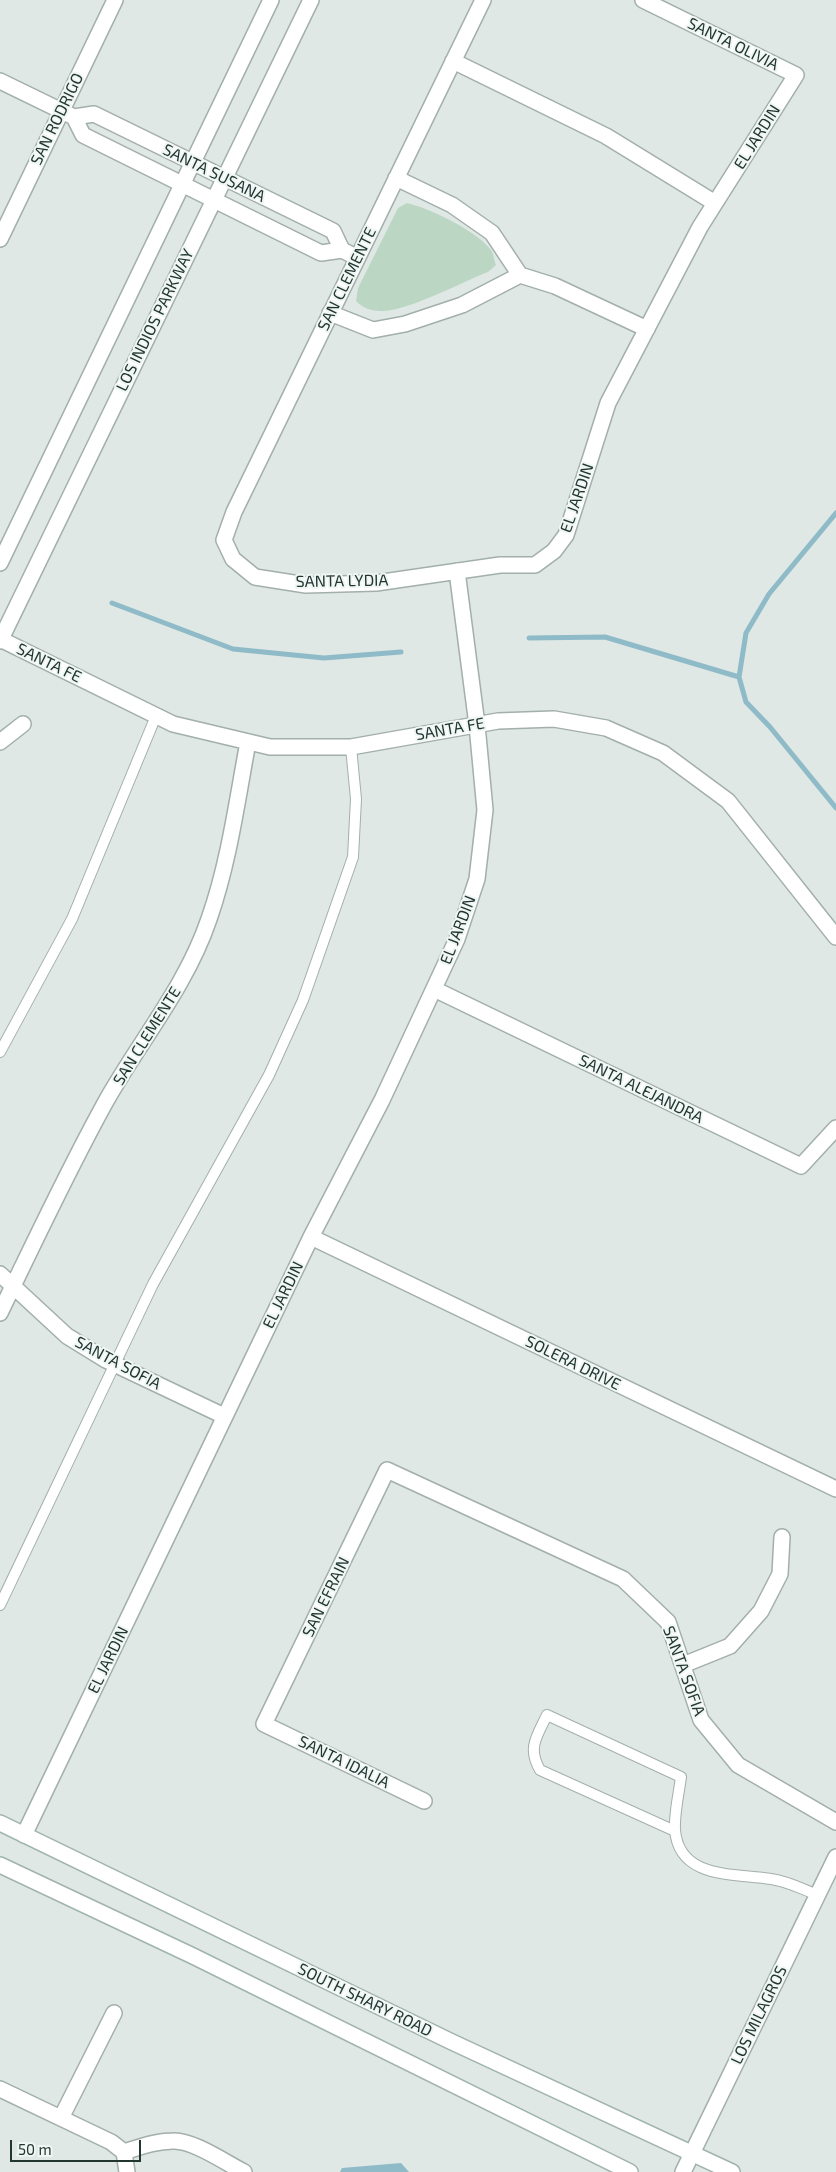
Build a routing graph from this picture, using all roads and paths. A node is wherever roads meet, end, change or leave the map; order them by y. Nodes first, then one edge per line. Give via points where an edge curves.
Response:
1 (116, 0) edge
2 (271, 0) edge
3 (311, 0) edge
4 (483, 0) edge
5 (643, 0) edge
6 (453, 62) junction
7 (796, 75) joint
8 (0, 81) edge
9 (68, 113) junction
10 (194, 163) junction
11 (396, 178) junction
12 (225, 179) junction
13 (183, 184) junction
14 (214, 200) junction
15 (715, 203) junction
16 (0, 239) edge
17 (342, 250) junction
18 (357, 258) junction
19 (520, 275) junction
20 (330, 313) junction
21 (646, 329) junction
22 (232, 559) joint
23 (0, 564) edge
24 (457, 571) junction
25 (0, 640) edge
26 (156, 716) junction
27 (23, 724) dead end
28 (477, 724) junction
29 (0, 742) edge
30 (248, 742) junction
31 (350, 747) junction
32 (836, 937) edge
33 (434, 989) junction
34 (0, 1052) edge
35 (836, 1128) edge
36 (311, 1237) junction
37 (0, 1274) edge
38 (13, 1287) junction
39 (0, 1313) edge
40 (114, 1364) junction
41 (224, 1416) junction
42 (387, 1470) joint
43 (836, 1489) edge
44 (782, 1537) dead end
45 (0, 1605) edge
46 (683, 1665) junction
47 (264, 1724) joint
48 (424, 1801) dead end
49 (836, 1822) edge
50 (0, 1823) edge
51 (675, 1831) junction
52 (24, 1835) junction
53 (836, 1857) edge
54 (0, 1865) edge
55 (818, 1895) junction
56 (114, 2013) dead end
57 (0, 2089) edge
58 (61, 2118) junction
59 (124, 2152) junction
60 (692, 2153) junction
61 (127, 2172) edge
62 (244, 2172) edge
63 (630, 2172) edge
64 (683, 2172) edge
65 (732, 2172) edge

1 - 9 street, SAN RODRIGO
2 - 10 street, LOS INDIOS PARKWAY
3 - 12 street, LOS INDIOS PARKWAY
4 - 6 street, SAN CLEMENTE
5 - 7 street, SANTA OLIVIA
6 - 11 street, SAN CLEMENTE
6 - 15 street via 606,136
7 - 15 street, EL JARDIN
8 - 9 street, SANTA SUSANA
9 - 10 street, SANTA SUSANA via 94,114
9 - 13 street, SANTA SUSANA via 83,134
9 - 16 street, SAN RODRIGO
10 - 12 street, SANTA SUSANA
10 - 13 street, LOS INDIOS PARKWAY
11 - 18 street, SAN CLEMENTE
11 - 19 street via 452,205 492,232
12 - 14 street, LOS INDIOS PARKWAY
12 - 17 street, SANTA SUSANA via 333,231
13 - 14 street, SANTA SUSANA
13 - 23 street, LOS INDIOS PARKWAY
14 - 17 street, SANTA SUSANA via 321,253
14 - 25 street, LOS INDIOS PARKWAY
15 - 21 street, EL JARDIN
17 - 18 street
18 - 20 street, SAN CLEMENTE
19 - 20 street via 462,305 406,324 373,330
19 - 21 street via 555,286
20 - 22 street, SAN CLEMENTE via 234,512 224,540
21 - 24 street, EL JARDIN via 608,403 566,535 554,551 535,565 500,565
22 - 24 street, SANTA LYDIA via 255,578 306,585 376,583
24 - 28 street, EL JARDIN
25 - 26 street, SANTA FE
26 - 30 street, SANTA FE via 173,724
26 - 34 lane via 72,919
27 - 29 street
28 - 31 street, SANTA FE
28 - 32 street, SANTA FE via 554,719 606,728 663,753 728,801
28 - 33 street, EL JARDIN via 485,810 477,879 457,939
30 - 31 street, SANTA FE via 270,747
30 - 38 street, SAN CLEMENTE via 228,849 209,920 182,980 101,1110
31 - 40 lane via 356,799 353,858 303,1000 269,1075 153,1284
33 - 35 street, SANTA ALEJANDRA via 801,1166
33 - 36 street, EL JARDIN via 382,1100
36 - 41 street, EL JARDIN
36 - 43 street, SOLERA DRIVE
37 - 38 street, SANTA SOFIA
38 - 39 street, SAN CLEMENTE
38 - 40 street, SANTA SOFIA via 67,1336
40 - 41 street, SANTA SOFIA
40 - 45 lane
41 - 52 street, EL JARDIN
42 - 46 street, SANTA SOFIA via 623,1579 668,1622
42 - 47 street, SAN EFRAIN
44 - 46 street via 780,1574 760,1611 730,1646
46 - 49 street, SANTA SOFIA via 701,1720 738,1764
47 - 48 street, SANTA IDALIA
50 - 52 street, SOUTH SHARY ROAD
51 - 51 lane via 681,1776 547,1715 532,1747 540,1770
51 - 55 lane via 686,1856 700,1868 785,1882
52 - 60 street, SOUTH SHARY ROAD via 452,2042
53 - 55 street, LOS MILAGROS
54 - 63 street via 193,1956
55 - 60 street, LOS MILAGROS
56 - 58 street
57 - 58 street
58 - 59 street via 111,2142
59 - 61 street
59 - 62 street via 175,2140
60 - 64 street, LOS MILAGROS
60 - 65 street, SOUTH SHARY ROAD

